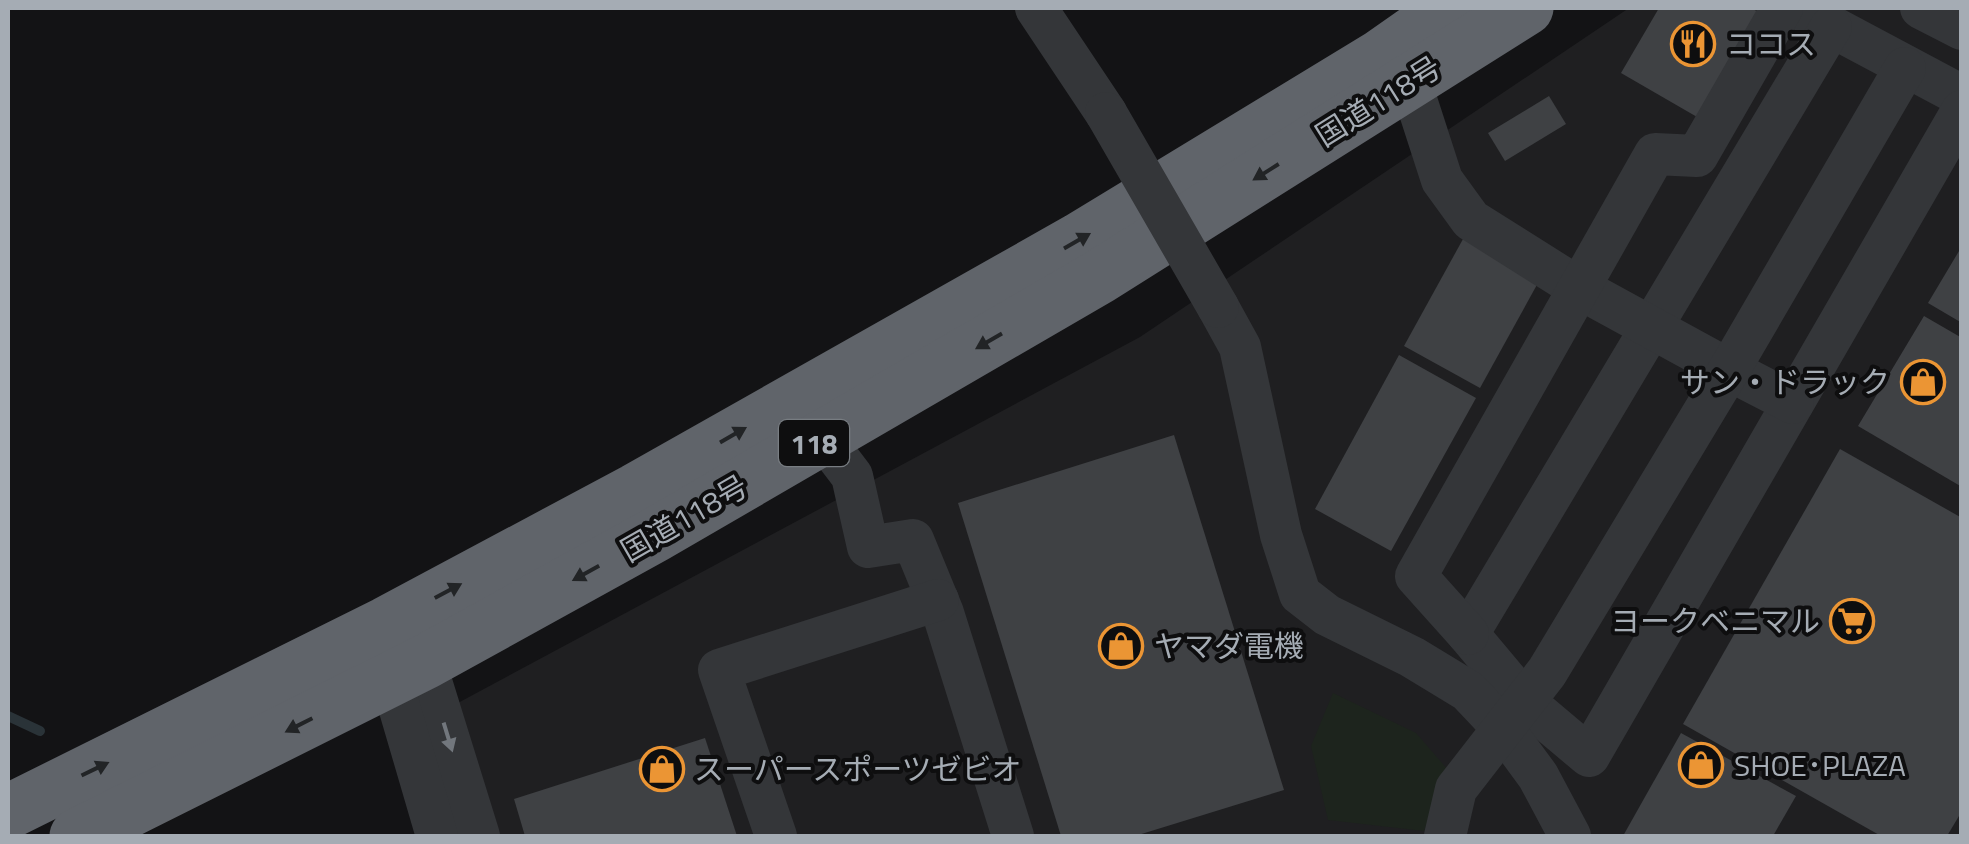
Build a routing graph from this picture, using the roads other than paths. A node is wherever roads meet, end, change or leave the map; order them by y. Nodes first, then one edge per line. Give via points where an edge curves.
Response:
1 (1036, 8) edge
2 (1450, 8) edge
3 (1526, 8) edge
4 (1782, 8) edge
5 (1921, 8) edge
6 (1813, 17) edge
7 (1962, 29) edge
8 (1905, 68) junction
9 (1410, 81) junction
10 (1962, 96) edge
11 (1962, 112) edge
12 (1579, 288) junction
13 (1650, 326) junction
14 (1729, 370) junction
15 (1793, 402) junction
16 (823, 438) junction
17 (938, 600) junction
18 (386, 624) junction
19 (1468, 634) junction
20 (408, 670) junction
21 (1514, 715) junction
22 (8, 812) edge
23 (77, 836) edge
24 (437, 836) edge
25 (479, 836) edge
26 (776, 836) edge
27 (1013, 836) edge
28 (1445, 836) edge
29 (1570, 836) edge

1 - 21 street, bridge via 1106,113 1240,347 1300,594
18 -> 2 highway, 国道118号 / 118 via 1078,240
3 - 9 highway, 国道118号 / 118
4 - 12 street via 1698,156 1655,154
5 - 7 street
6 - 8 street
6 - 13 street
8 - 10 street
8 - 14 street
9 - 12 street via 1442,180 1471,220
9 -> 16 highway, 国道118号 / 118 via 1099,278
11 - 15 street
12 - 13 street
12 - 19 street via 1416,576
13 - 14 street
13 - 19 street
14 - 15 street
14 - 21 street via 1547,672
15 - 21 street via 1589,756
16 - 17 street via 852,476 868,548 913,540
16 -> 20 highway, 国道118号 / 118
17 - 26 street via 719,670
17 - 27 street
18 - 20 street
22 -> 18 highway, 国道118号 / 118
19 - 21 street
20 -> 23 highway, 国道118号 / 118
20 - 24 street
20 -> 25 street
21 - 28 street via 1456,789
21 - 29 street

